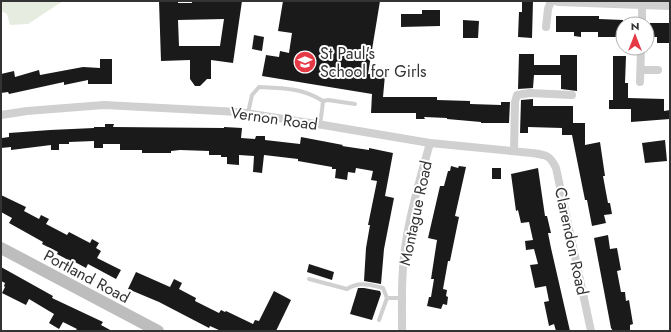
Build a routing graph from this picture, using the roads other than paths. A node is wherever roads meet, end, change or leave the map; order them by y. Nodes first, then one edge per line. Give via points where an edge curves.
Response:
1 (551, 1) edge
2 (555, 1) edge
3 (642, 6) junction
4 (670, 6) edge
5 (642, 16) edge
6 (546, 27) dead end
7 (641, 56) edge
8 (641, 70) junction
9 (658, 70) dead end
10 (640, 82) dead end
11 (572, 95) dead end
12 (323, 101) junction
13 (355, 104) dead end
14 (248, 114) junction
15 (1, 115) edge
16 (320, 124) junction
17 (430, 143) junction
18 (514, 151) junction
19 (544, 155) joint
20 (1, 248) edge
21 (309, 279) dead end
22 (387, 298) junction
23 (402, 298) junction
24 (379, 320) dead end
25 (158, 331) edge
26 (402, 331) edge
27 (591, 331) edge

1 - 6 street
2 - 3 street
3 - 4 street
3 - 5 street
7 - 8 street
8 - 9 street
8 - 10 street
11 - 18 street via 530,93 517,96
12 - 13 lane
12 - 14 lane via 298,90 259,87 252,94
12 - 16 lane
14 - 15 street, Vernon Road via 104,105
14 - 16 street, Vernon Road
16 - 17 street, Vernon Road
17 - 18 street, Vernon Road
17 - 23 street, Montague Road via 406,241
18 - 19 street, Vernon Road
19 - 27 street, Clarendon Road via 551,159 556,168
20 - 25 main road, Portland Road
21 - 22 lane via 347,288 355,284 383,288
22 - 23 lane
22 - 24 lane
23 - 26 street, Montague Road

